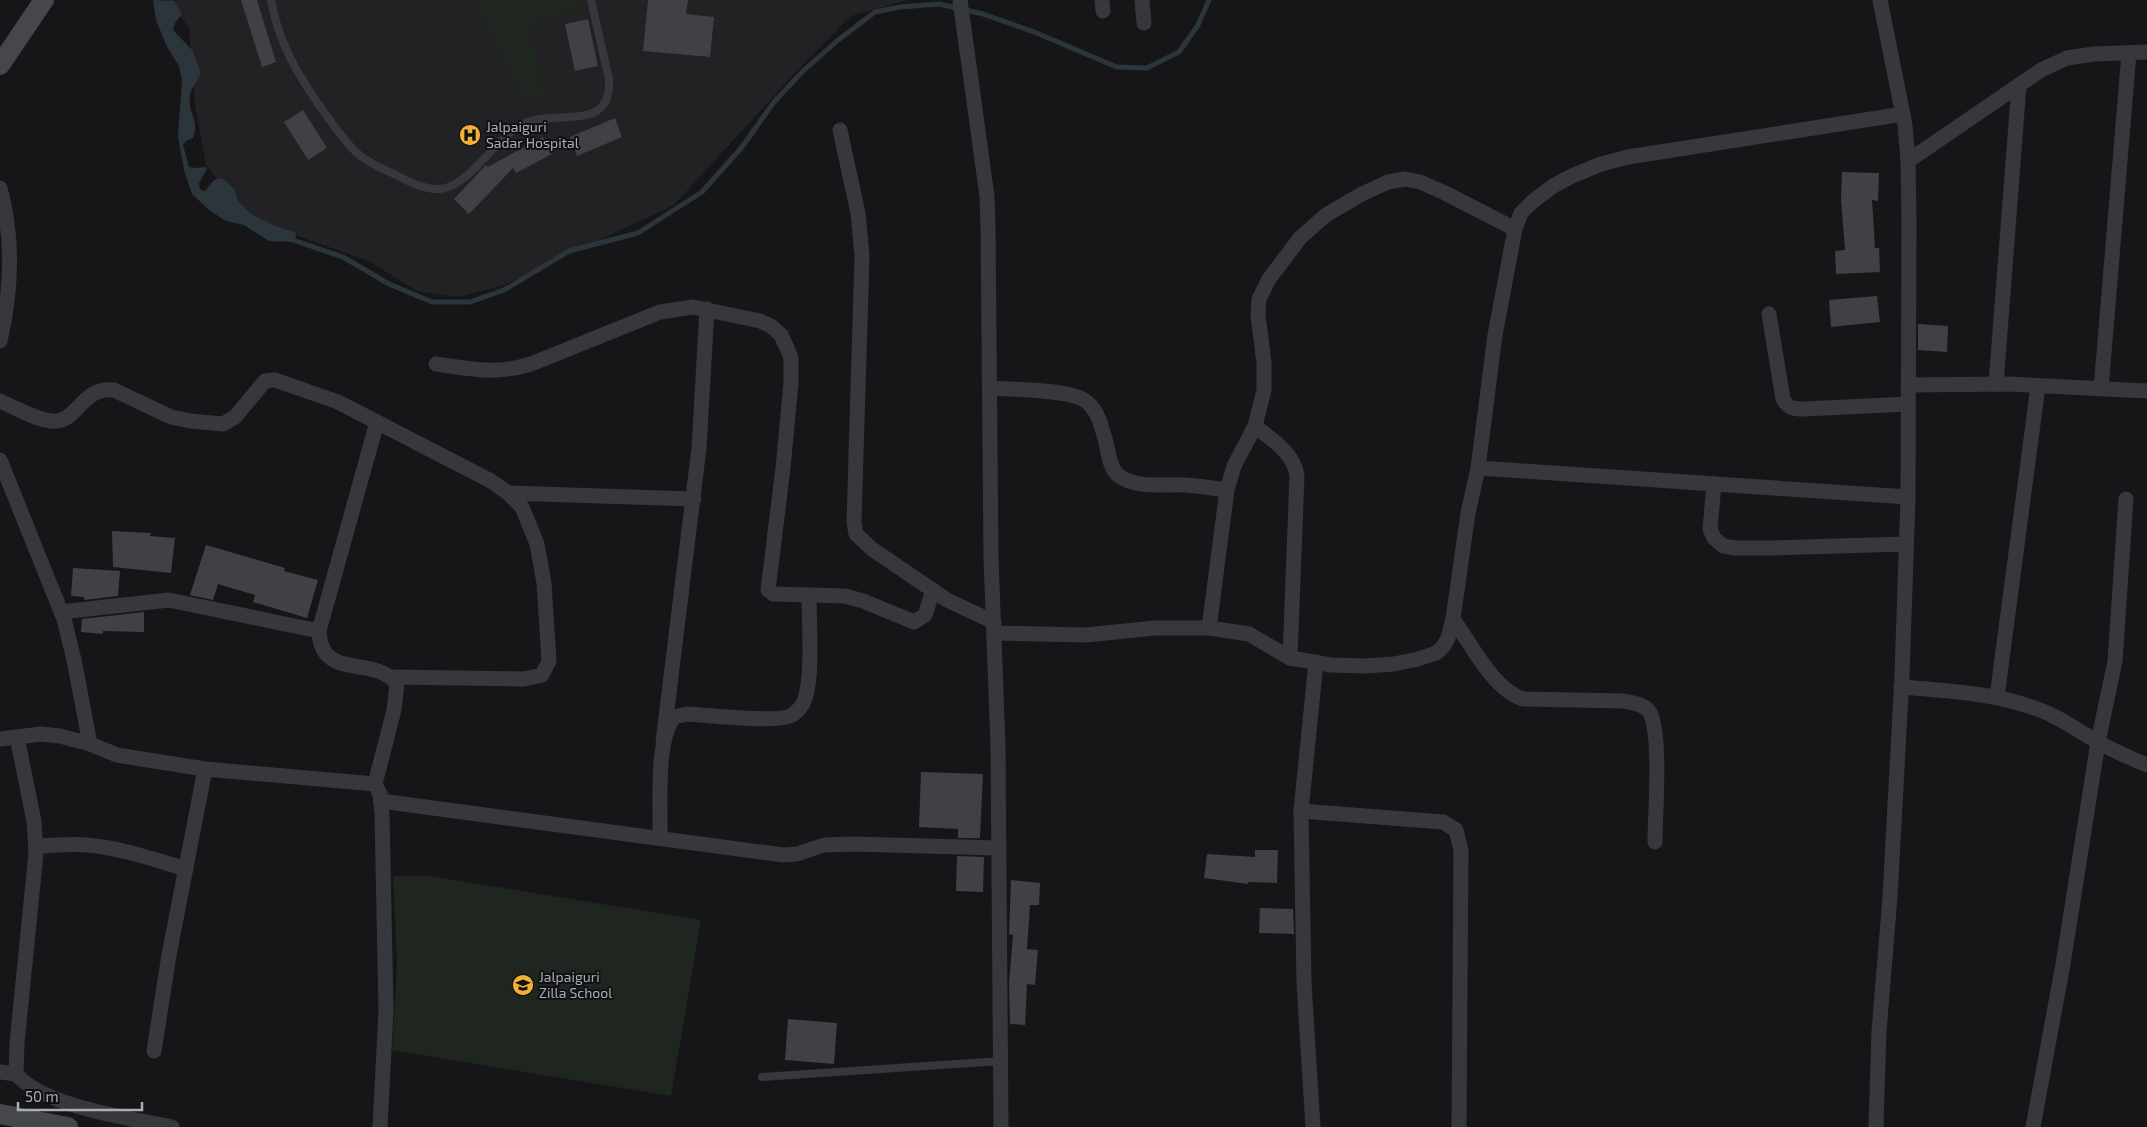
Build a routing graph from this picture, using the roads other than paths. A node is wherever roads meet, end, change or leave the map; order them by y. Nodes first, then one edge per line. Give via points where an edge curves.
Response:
1 (44, 0) edge
2 (271, 0) edge
3 (591, 0) edge
4 (960, 0) edge
5 (1142, 0) edge
6 (1880, 0) edge
7 (1144, 23) dead end
8 (2147, 52) edge
9 (2129, 53) junction
10 (0, 65) edge
11 (2019, 85) junction
12 (1903, 114) junction
13 (840, 130) dead end
14 (1908, 161) junction
15 (0, 188) edge
16 (1515, 229) junction
17 (707, 309) junction
18 (1769, 314) dead end
19 (0, 341) edge
20 (436, 364) dead end
21 (1996, 384) junction
22 (1908, 385) junction
23 (2038, 386) junction
24 (990, 388) junction
25 (2101, 389) junction
26 (2147, 391) edge
27 (0, 401) edge
28 (1908, 404) junction
29 (377, 422) junction
30 (1255, 426) junction
31 (0, 460) edge
32 (1478, 468) junction
33 (1714, 484) junction
34 (1227, 490) junction
35 (508, 493) junction
36 (1908, 496) junction
37 (694, 498) junction
38 (2126, 499) dead end
39 (1906, 544) junction
40 (933, 590) junction
41 (809, 595) junction
42 (61, 612) junction
43 (1454, 619) junction
44 (994, 628) junction
45 (1209, 628) junction
46 (319, 631) junction
47 (1290, 658) junction
48 (1316, 662) junction
49 (392, 678) junction
50 (1901, 687) junction
51 (1997, 697) junction
52 (17, 736) junction
53 (0, 739) edge
54 (663, 742) junction
55 (2098, 742) junction
56 (90, 744) junction
57 (2147, 764) edge
58 (205, 769) junction
59 (375, 784) junction
60 (380, 801) junction
61 (1301, 810) junction
62 (660, 838) junction
63 (1654, 842) dead end
64 (36, 846) junction
65 (998, 848) junction
66 (186, 869) junction
67 (154, 1051) dead end
68 (1002, 1061) junction
69 (0, 1072) edge
70 (16, 1074) junction
71 (762, 1077) dead end
72 (0, 1114) edge
73 (68, 1127) edge
74 (172, 1127) edge
75 (380, 1127) edge
76 (1001, 1127) edge
77 (1313, 1127) edge
78 (1459, 1127) edge
79 (1876, 1127) edge
80 (2033, 1127) edge

1 - 10 street
2 - 3 lane via 275,22 290,60 341,136 358,154 377,166 407,181 438,190 462,179 514,130 526,123 587,115 601,110 609,79
4 - 24 street via 987,196
5 - 7 street
6 - 12 street
8 - 9 street
9 - 11 street via 2067,58
9 - 25 street
11 - 14 street
11 - 21 street
12 - 14 street
12 - 16 street via 1601,164 1553,186 1521,212
13 - 40 street via 858,213 862,256 856,534
14 - 22 street
15 - 19 street via 11,262
16 - 30 street via 1445,192 1405,179 1388,182 1326,215 1300,238 1269,279 1259,299 1264,390
16 - 32 street via 1495,335
17 - 20 street via 693,307 660,312 514,370 496,372
17 - 37 street via 700,448
17 - 41 street via 760,320 771,326 791,358 783,468 767,586 773,594
18 - 28 street via 1783,399 1787,406 1804,409
21 - 22 street
21 - 23 street
22 - 28 street
23 - 25 street
23 - 51 street
24 - 34 street via 1070,394 1084,399 1099,418 1116,474 1125,479 1139,484
24 - 44 street
25 - 26 street
27 - 29 street via 52,421 70,416 90,395 104,389 114,390 179,419 223,424 234,418 265,381 275,380 338,402
28 - 36 street
29 - 35 street
29 - 46 street
30 - 34 street via 1234,466
30 - 47 street via 1289,455 1297,475
31 - 42 street
32 - 33 street
32 - 43 street via 1468,513
33 - 36 street
33 - 39 street via 1710,529 1723,546
34 - 45 street
35 - 37 street
35 - 49 street via 522,507 530,525 544,583 549,661 542,675 524,679
36 - 39 street
37 - 54 street
38 - 55 street via 2115,662
39 - 50 street
40 - 41 street via 925,615 914,622 845,596
40 - 44 street
41 - 54 street via 808,680 801,707 791,716 776,719 680,715 667,726
42 - 46 street via 169,600
42 - 56 street
43 - 48 street via 1442,647 1436,653 1418,659 1365,666
43 - 63 street via 1497,683 1516,697 1624,701 1648,709 1654,721 1656,741
44 - 45 street via 1086,635 1155,628
44 - 65 street
45 - 47 street via 1249,634
46 - 49 street via 320,644 334,661 381,672
47 - 48 street
48 - 61 street
49 - 59 street via 397,684 394,710
50 - 51 street
50 - 79 street
51 - 55 street via 2045,712
52 - 53 street
52 - 56 street via 60,736
52 - 64 street
54 - 62 street
55 - 57 street
55 - 80 street
56 - 58 street via 117,756
58 - 59 street
58 - 66 street
59 - 60 street
60 - 62 street
60 - 75 street via 386,1011
61 - 77 street via 1304,983
61 - 78 street via 1444,822 1456,830 1461,850
62 - 65 street via 782,854 797,854 824,845 854,844
64 - 66 street via 84,844 106,847
64 - 70 street
65 - 68 street
66 - 67 street
68 - 71 lane
68 - 76 street
69 - 70 street
70 - 74 street via 47,1096
72 - 73 street

